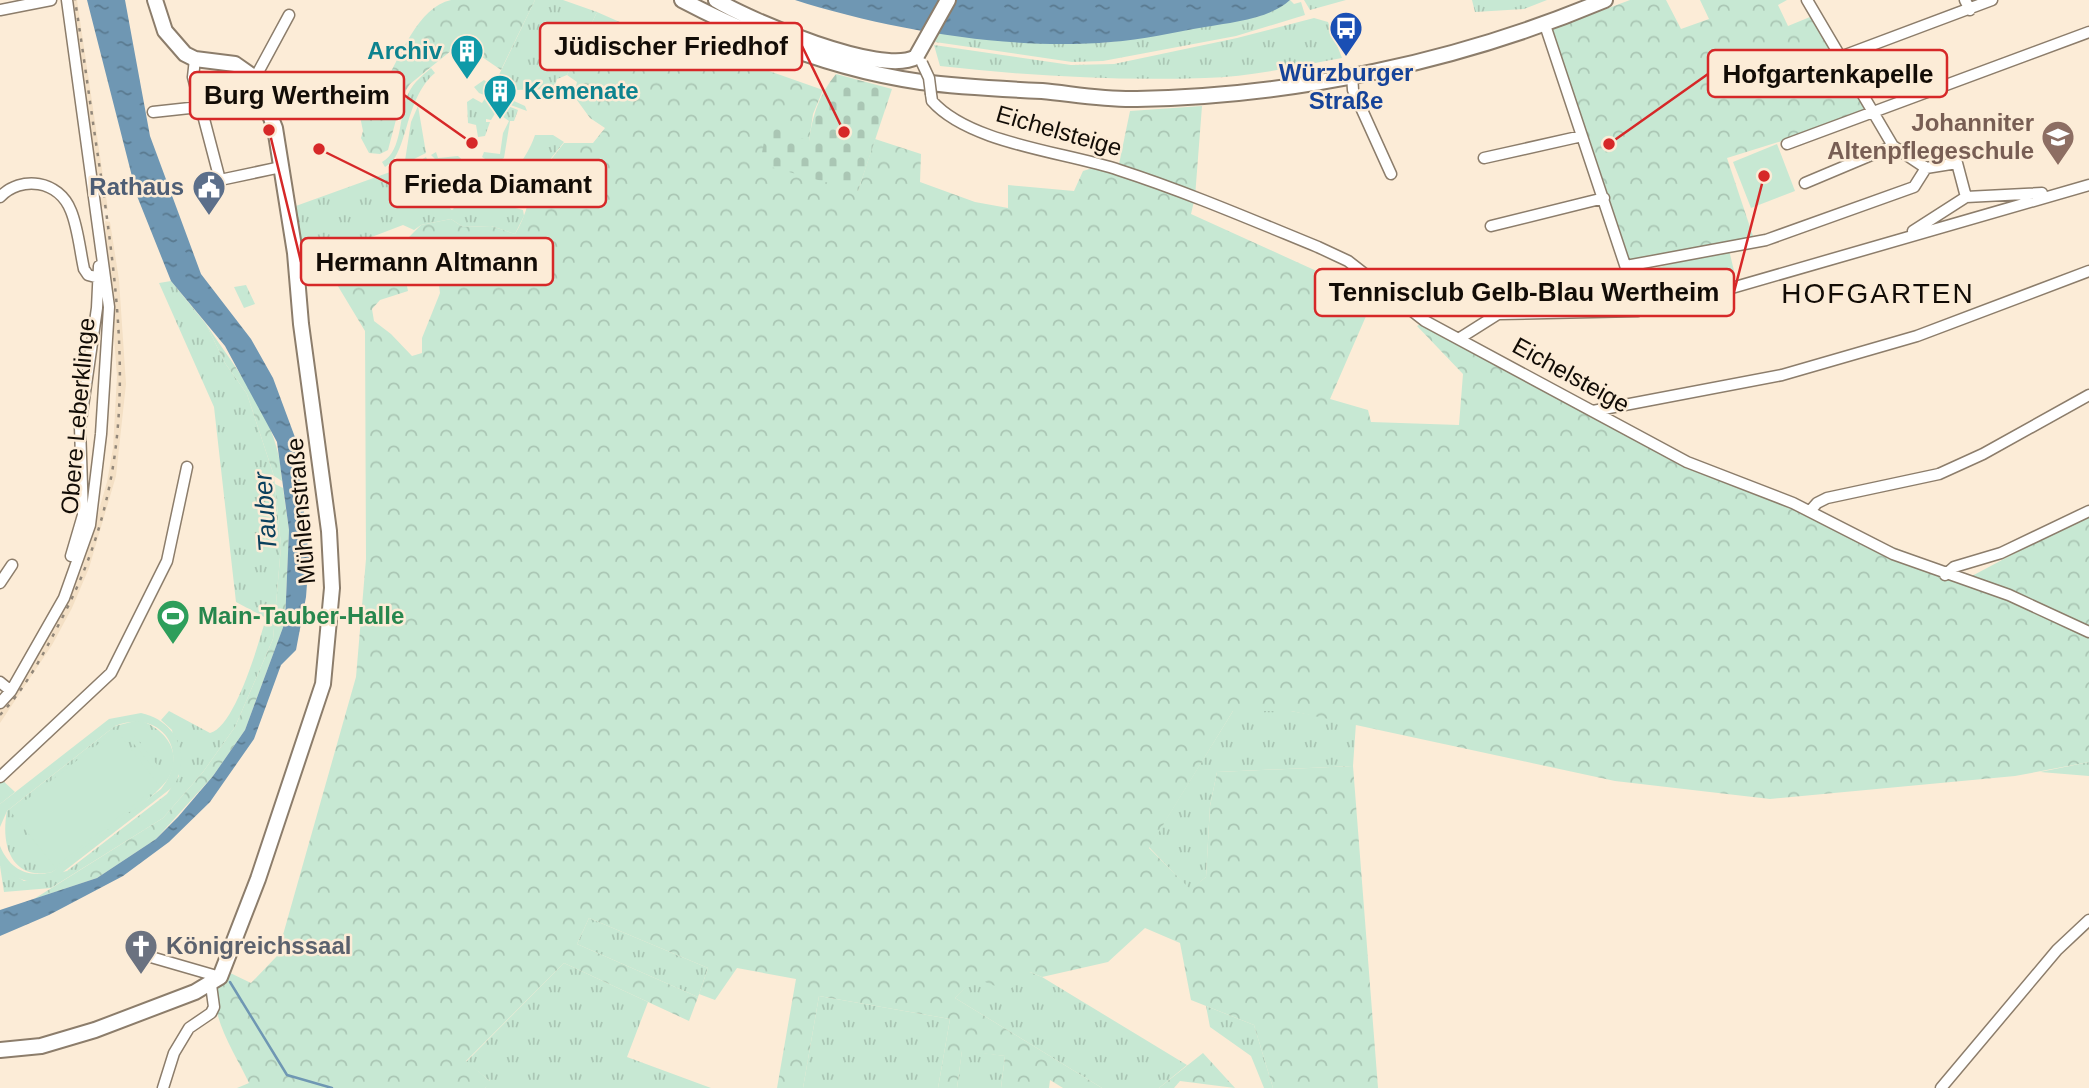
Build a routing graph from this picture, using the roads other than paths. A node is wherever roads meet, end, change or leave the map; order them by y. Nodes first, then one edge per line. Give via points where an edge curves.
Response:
1 (51, 0) edge
2 (67, 0) edge
3 (155, 0) edge
4 (682, 0) edge
5 (716, 0) edge
6 (948, 0) edge
7 (1605, 0) edge
8 (1807, 0) edge
9 (1992, 0) edge
10 (1968, 5) edge
11 (0, 10) edge
12 (289, 15) dead end
13 (1544, 22) junction
14 (2089, 32) edge
15 (919, 57) junction
16 (1840, 57) junction
17 (195, 59) junction
18 (1352, 75) junction
19 (255, 78) junction
20 (199, 107) junction
21 (153, 111) dead end
22 (1874, 114) junction
23 (1582, 136) junction
24 (1787, 144) dead end
25 (1893, 146) junction
26 (1484, 158) dead end
27 (281, 167) junction
28 (1926, 168) junction
29 (1391, 174) dead end
30 (1805, 183) dead end
31 (2089, 185) edge
32 (2057, 192) junction
33 (0, 197) edge
34 (1966, 197) junction
35 (1604, 198) junction
36 (97, 211) junction
37 (1491, 226) dead end
38 (1904, 238) junction
39 (1626, 266) junction
40 (2089, 271) edge
41 (99, 278) junction
42 (1630, 280) dead end
43 (1460, 338) junction
44 (2089, 395) edge
45 (1592, 411) junction
46 (187, 467) dead end
47 (1810, 511) junction
48 (2089, 511) edge
49 (12, 565) dead end
50 (70, 575) junction
51 (1945, 575) junction
52 (0, 583) edge
53 (2089, 632) edge
54 (0, 682) edge
55 (11, 691) junction
56 (0, 704) edge
57 (0, 777) edge
58 (2089, 920) edge
59 (137, 953) dead end
60 (215, 981) junction
61 (0, 1050) edge
62 (163, 1088) edge
63 (1941, 1088) edge

1 - 11 street
2 - 36 street
3 - 17 main road via 165,31
4 - 18 main road via 756,36 814,56 945,84 1136,99 1269,89
5 - 15 main road via 768,26 841,50 896,63
6 - 15 main road
7 - 13 main road
8 - 16 street
9 - 10 street
10 - 16 street
12 - 19 street
13 - 18 main road via 1426,59
13 - 23 street
14 - 22 street
15 - 43 street, Eichelsteige, bridge via 929,78 932,101 951,119 1064,157 1118,169 1318,247 1348,261 1425,321
16 - 22 street
17 - 19 main road via 236,64
17 - 20 street via 192,77
18 - 29 street via 1353,90
19 - 27 main road, Mühlenstraße via 271,114
20 - 21 street
20 - 27 street via 220,180
22 - 24 street
22 - 25 street
23 - 26 street
23 - 35 street
25 - 28 street
25 - 30 street
27 - 60 main road, Mühlenstraße via 327,519 330,635 317,706
28 - 34 street via 1956,163
28 - 39 street via 1914,187 1766,240
31 - 32 street
32 - 34 street
32 - 38 street
33 - 41 street via 16,184 29,182 63,197 71,210 84,269
34 - 38 street
35 - 37 street
35 - 39 street
36 - 41 street via 93,217
36 - 50 street, Obere Leberklinge via 109,307 101,433 90,524
38 - 43 street via 1638,311 1498,314
39 - 42 street
40 - 45 street via 1917,336 1783,374
41 - 50 street via 80,427 83,515
43 - 45 street, Eichelsteige
44 - 47 street via 1939,474 1827,498
45 - 47 street, Eichelsteige via 1687,462
46 - 57 street via 167,561 111,673
47 - 51 street, Eichelsteige
48 - 51 street via 2012,549 1951,568
49 - 52 street
50 - 55 street, Obere Leberklinge via 64,598
51 - 53 street, Eichelsteige via 2009,595
54 - 55 street
55 - 56 street, Obere Leberklinge
58 - 63 street via 2057,950
59 - 60 street
60 - 61 main road via 54,1043
60 - 62 street via 214,1007 189,1028 174,1053

